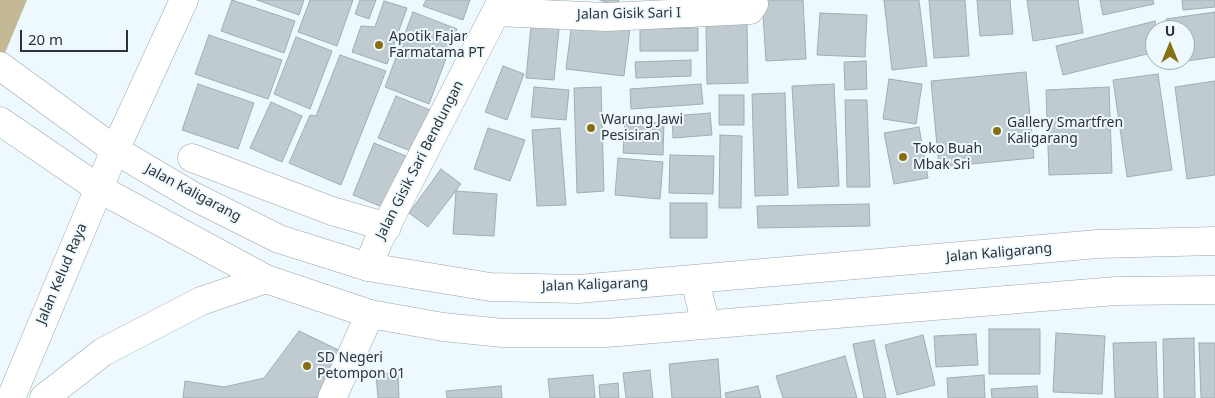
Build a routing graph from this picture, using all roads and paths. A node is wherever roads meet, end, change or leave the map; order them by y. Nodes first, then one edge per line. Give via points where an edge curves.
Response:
1 (184, 0) edge
2 (754, 0) edge
3 (499, 6) edge
4 (0, 66) edge
5 (0, 121) edge
6 (115, 150) junction
7 (192, 158) dead end
8 (98, 188) junction
9 (387, 227) junction
10 (1215, 241) edge
11 (368, 267) junction
12 (266, 279) junction
13 (695, 280) junction
14 (1215, 290) edge
15 (370, 314) junction
16 (706, 326) junction
17 (11, 398) edge
18 (44, 398) edge
19 (332, 398) edge

1 - 6 main road, Jalan Kelud Raya
2 - 3 main road, Jalan Gisik Sari I via 750,10 607,17
3 - 9 main road, Jalan Gisik Sari Bendungan
4 - 6 main road, Jalan Kaligarang
5 - 8 main road
6 - 8 main road, Jalan Kelud Raya
6 - 11 main road, Jalan Kaligarang via 193,196 280,238
7 - 9 main road
8 - 12 main road
8 - 17 main road, Jalan Kelud Raya
9 - 11 main road, Jalan Gisik Sari Bendungan
10 - 13 main road, Jalan Kaligarang via 1098,244
11 - 13 main road, Jalan Kaligarang via 490,287 578,289
12 - 15 main road
12 - 18 main road via 201,301 103,352
13 - 16 main road
14 - 16 main road via 1116,291
15 - 16 main road via 443,327 503,333 606,333
15 - 19 main road

